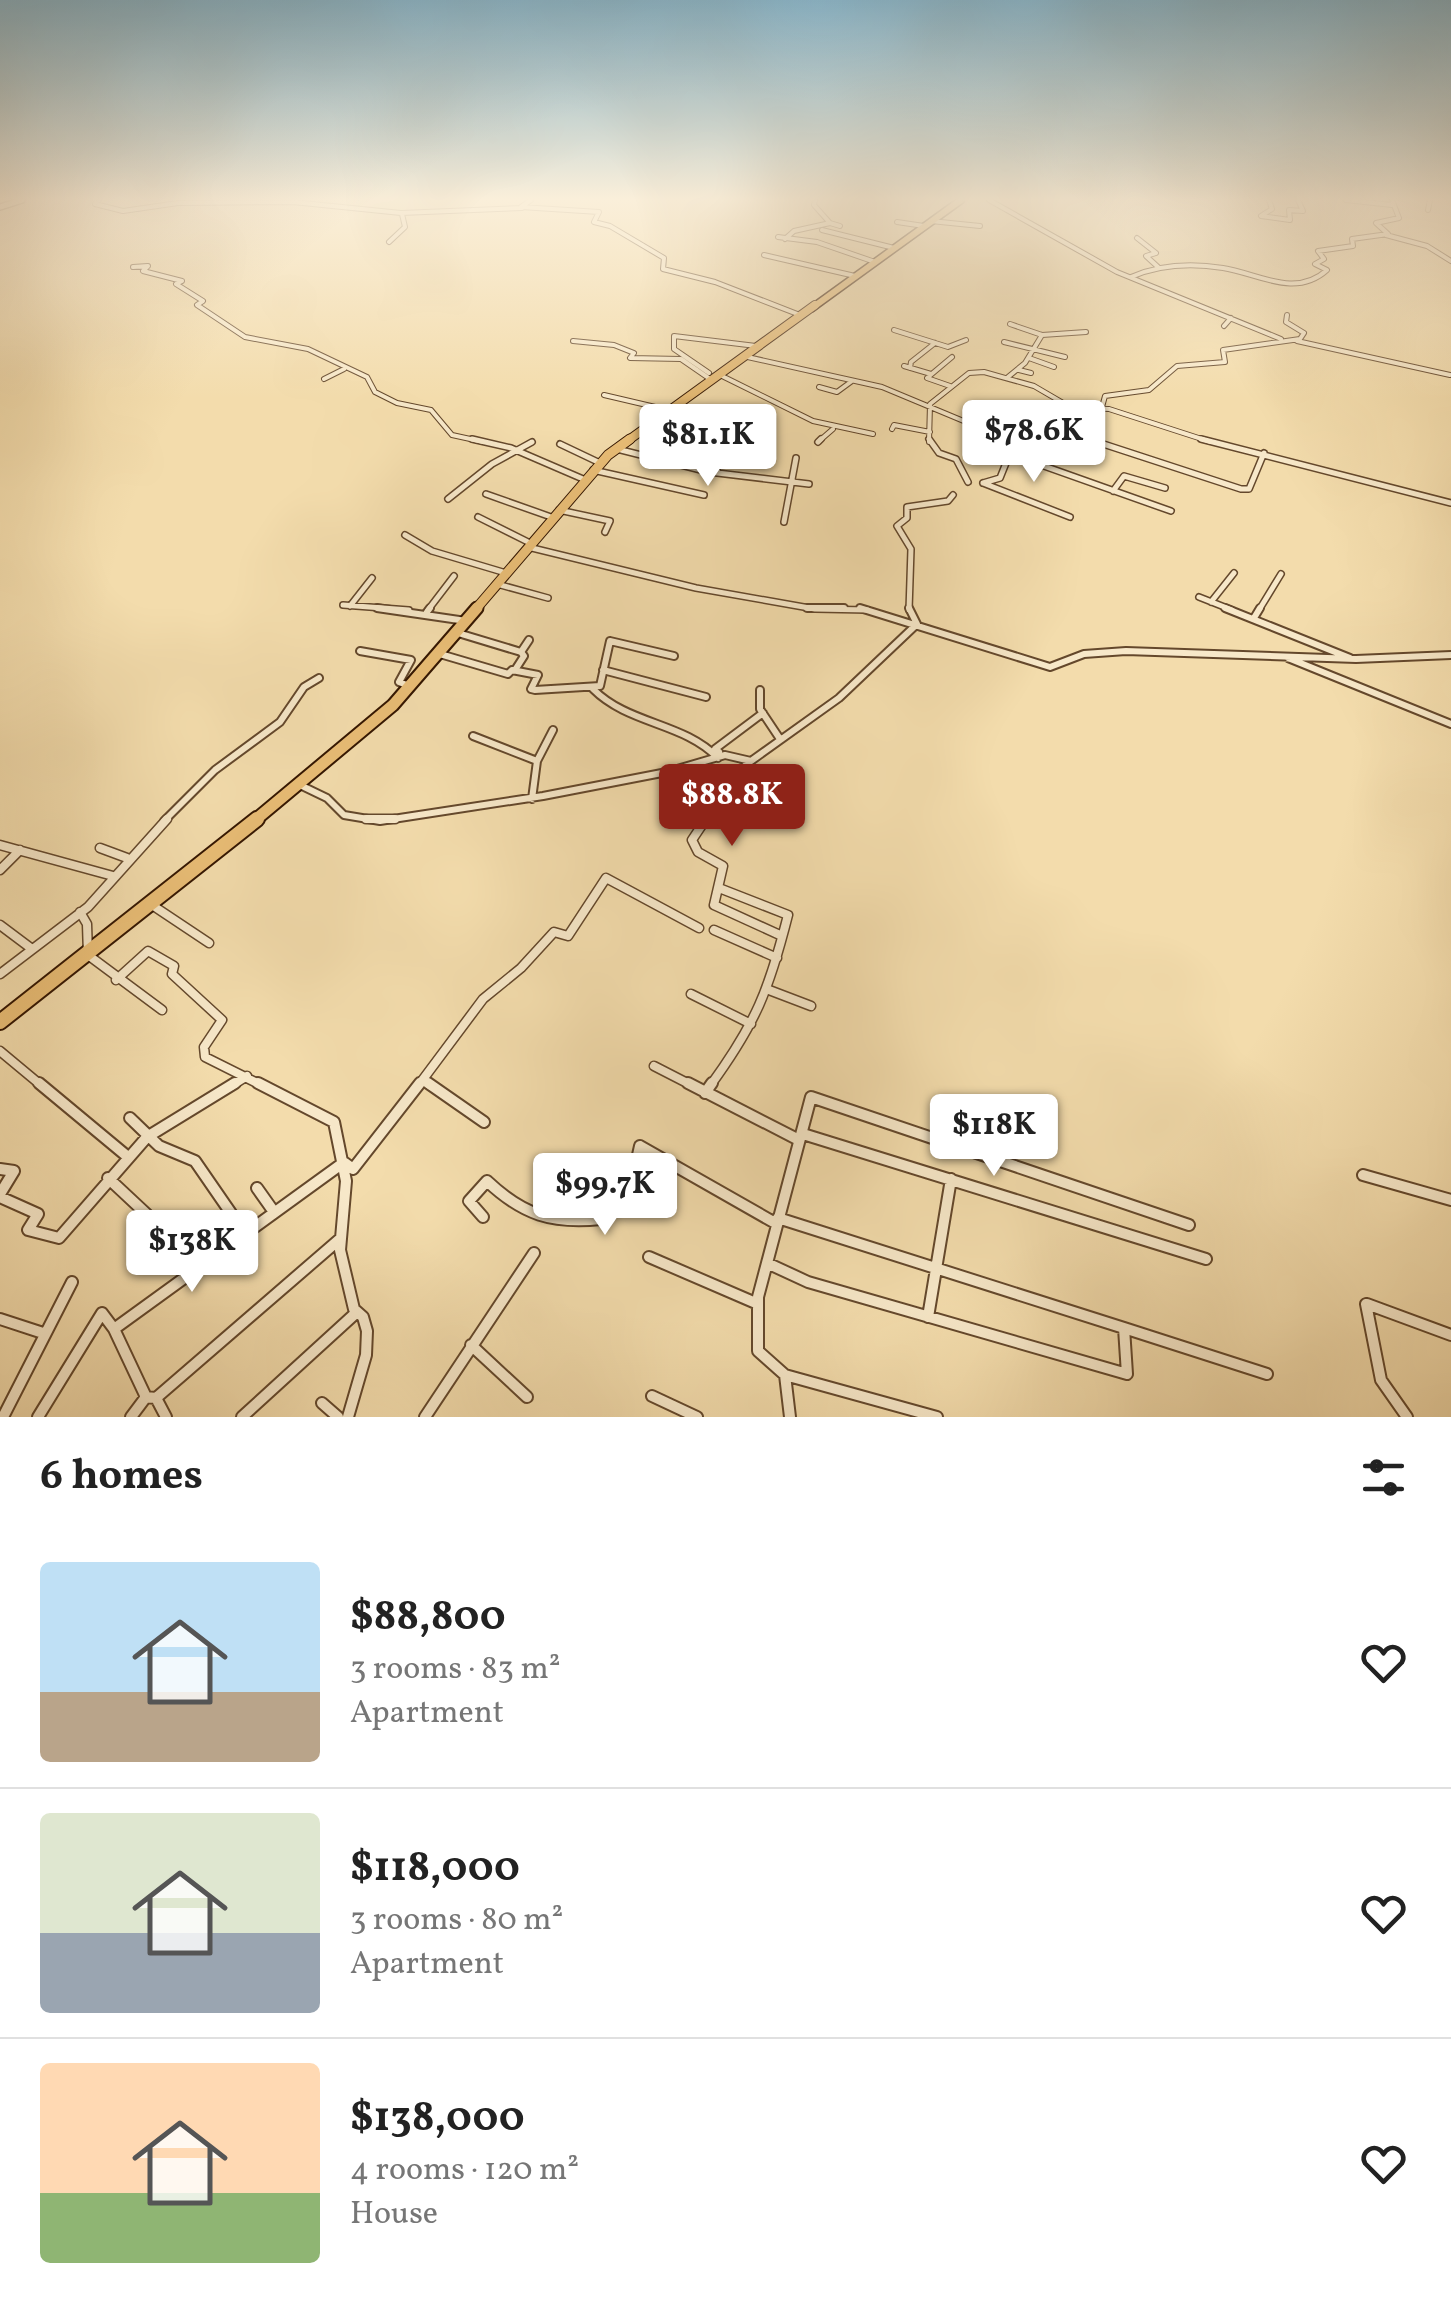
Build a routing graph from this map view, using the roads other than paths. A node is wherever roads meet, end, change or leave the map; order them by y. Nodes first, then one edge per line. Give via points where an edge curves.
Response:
1 (146, 266) edge
2 (148, 266) edge
3 (663, 266) edge
4 (812, 266) edge
5 (868, 266) edge
6 (1107, 266) edge
7 (1174, 266) edge
8 (1212, 266) edge
9 (1317, 266) edge
10 (134, 267) dead end
11 (1159, 268) joint
12 (855, 276) junction
13 (1131, 277) junction
14 (800, 315) junction
15 (1286, 315) dead end
16 (1231, 318) junction
17 (1010, 324) dead end
18 (1224, 326) dead end
19 (894, 330) dead end
20 (1086, 332) dead end
21 (1042, 335) junction
22 (1281, 339) junction
23 (966, 340) dead end
24 (1297, 340) junction
25 (574, 341) dead end
26 (1004, 342) dead end
27 (934, 344) junction
28 (756, 346) junction
29 (1033, 348) junction
30 (743, 356) junction
31 (952, 357) dead end
32 (1065, 357) dead end
33 (1029, 358) junction
34 (1172, 361) dead end
35 (1183, 365) junction
36 (1054, 367) dead end
37 (346, 368) junction
38 (1019, 370) junction
39 (931, 374) junction
40 (1031, 374) dead end
41 (1450, 375) edge
42 (714, 376) junction
43 (1008, 377) junction
44 (1172, 377) dead end
45 (324, 379) dead end
46 (853, 380) junction
47 (819, 387) dead end
48 (951, 387) junction
49 (604, 395) dead end
50 (930, 404) junction
51 (1073, 407) junction
52 (1101, 408) junction
53 (1110, 409) junction
54 (668, 410) junction
55 (1002, 424) dead end
56 (1046, 426) junction
57 (833, 429) junction
58 (892, 430) dead end
59 (930, 432) junction
60 (991, 433) junction
61 (874, 434) dead end
62 (716, 436) dead end
63 (1036, 439) junction
64 (532, 442) dead end
65 (818, 442) dead end
66 (714, 443) junction
67 (560, 444) dead end
68 (754, 446) dead end
69 (1024, 447) junction
70 (616, 449) junction
71 (1033, 450) dead end
72 (521, 452) junction
73 (1264, 453) junction
74 (1016, 456) junction
75 (1093, 457) dead end
76 (796, 458) dead end
77 (596, 466) junction
78 (718, 472) junction
79 (583, 479) junction
80 (968, 482) dead end
81 (790, 483) junction
82 (809, 484) dead end
83 (1165, 488) dead end
84 (1113, 490) junction
85 (486, 494) dead end
86 (704, 495) dead end
87 (953, 495) dead end
88 (448, 499) dead end
89 (1451, 504) edge
90 (1170, 510) dead end
91 (554, 514) junction
92 (478, 517) dead end
93 (1070, 517) dead end
94 (784, 522) dead end
95 (605, 532) dead end
96 (406, 534) dead end
97 (528, 545) junction
98 (506, 573) junction
99 (1234, 573) dead end
100 (1281, 574) dead end
101 (454, 576) dead end
102 (372, 578) dead end
103 (497, 584) junction
104 (1199, 597) dead end
105 (548, 598) dead end
106 (1211, 602) junction
107 (426, 612) junction
108 (1254, 618) junction
109 (468, 621) junction
110 (917, 624) junction
111 (458, 633) junction
112 (529, 640) dead end
113 (360, 651) dead end
114 (521, 652) junction
115 (440, 654) junction
116 (1451, 655) edge
117 (674, 656) dead end
118 (1287, 657) junction
119 (1350, 659) junction
120 (516, 670) junction
121 (603, 670) junction
122 (319, 678) dead end
123 (410, 687) junction
124 (593, 689) junction
125 (760, 690) dead end
126 (706, 696) dead end
127 (763, 713) junction
128 (1451, 724) edge
129 (553, 730) dead end
130 (473, 736) dead end
131 (780, 740) junction
132 (721, 756) junction
133 (537, 761) junction
134 (751, 761) junction
135 (300, 785) junction
136 (532, 798) junction
137 (0, 845) edge
138 (100, 848) dead end
139 (21, 849) junction
140 (128, 858) junction
141 (0, 870) edge
142 (112, 876) junction
143 (720, 888) junction
144 (151, 904) junction
145 (80, 912) junction
146 (0, 925) edge
147 (699, 928) dead end
148 (714, 930) dead end
149 (782, 936) junction
150 (209, 943) dead end
151 (32, 949) junction
152 (88, 955) junction
153 (777, 958) junction
154 (0, 974) edge
155 (116, 980) junction
156 (769, 990) junction
157 (691, 994) dead end
158 (811, 1006) dead end
159 (162, 1010) dead end
160 (0, 1022) edge
161 (751, 1024) junction
162 (0, 1051) edge
163 (654, 1066) dead end
164 (248, 1076) junction
165 (424, 1082) junction
166 (705, 1093) junction
167 (130, 1118) dead end
168 (484, 1122) dead end
169 (147, 1137) junction
170 (801, 1137) junction
171 (128, 1157) junction
172 (344, 1162) junction
173 (0, 1169) edge
174 (1363, 1176) dead end
175 (108, 1178) junction
176 (951, 1179) junction
177 (257, 1188) dead end
178 (0, 1196) edge
179 (1451, 1200) edge
180 (274, 1212) junction
181 (482, 1216) dead end
182 (778, 1221) junction
183 (1190, 1225) dead end
184 (244, 1232) junction
185 (342, 1237) junction
186 (534, 1253) dead end
187 (649, 1257) dead end
188 (1206, 1259) dead end
189 (767, 1263) junction
190 (201, 1265) junction
191 (936, 1266) junction
192 (72, 1282) dead end
193 (758, 1304) junction
194 (357, 1312) junction
195 (928, 1317) junction
196 (0, 1319) edge
197 (1124, 1328) junction
198 (114, 1329) junction
199 (43, 1333) junction
200 (1451, 1335) edge
201 (471, 1345) junction
202 (1268, 1374) dead end
203 (785, 1375) junction
204 (652, 1396) dead end
205 (527, 1397) dead end
206 (151, 1398) junction
207 (322, 1403) dead end
208 (3, 1417) edge
209 (38, 1417) edge
210 (131, 1417) edge
211 (166, 1417) edge
212 (242, 1417) edge
213 (338, 1417) edge
214 (348, 1417) edge
215 (425, 1417) edge
216 (696, 1417) edge
217 (790, 1417) edge
218 (938, 1417) edge
219 (1407, 1417) edge

1 - 10 street
2 - 37 street via 143,271 182,281 176,284 203,301 198,305 208,314 245,337 294,345
3 - 14 street via 723,282
4 - 12 street
5 - 12 highway
6 - 13 street
7 - 11 street
8 - 9 street via 1285,286 1325,274
11 - 13 street
12 - 14 highway
13 - 16 street
14 - 28 highway
15 - 24 street via 1304,334
16 - 18 street
16 - 22 street
17 - 21 street
19 - 27 street
20 - 21 street
21 - 29 street
22 - 24 street
22 - 35 street via 1223,350 1224,362
23 - 27 street
24 - 41 street
25 - 42 street via 614,345 642,361 681,358
26 - 29 street
27 - 39 street via 907,367
28 - 30 highway
28 - 42 street via 690,335 668,339
29 - 32 street
29 - 33 street
30 - 42 highway
30 - 46 street
31 - 39 street
33 - 36 street
33 - 38 street
34 - 35 street
35 - 52 street via 1149,390 1106,396
37 - 45 street
37 - 72 street via 396,403 431,410 452,435
38 - 40 street
38 - 43 street
39 - 48 street via 927,378
42 - 54 highway
42 - 57 street
43 - 48 street via 970,372
43 - 51 street
44 - 53 street via 1153,393 1111,399
46 - 47 street via 837,392
46 - 50 street
48 - 50 street
49 - 54 street
50 - 59 street
50 - 60 street
51 - 52 street
51 - 56 street
52 - 53 street
53 - 73 street via 1168,431
54 - 70 highway
55 - 60 street
56 - 63 street
56 - 73 street via 1241,489 1249,489
57 - 61 street
57 - 65 street
58 - 59 street via 894,425
59 - 80 street via 929,442 956,459
60 - 69 street
62 - 66 street
63 - 69 street
63 - 75 street
64 - 72 street
66 - 68 street
66 - 78 street via 706,456
67 - 77 street
69 - 71 street
69 - 74 street
70 - 77 highway
70 - 78 street
72 - 79 street
72 - 88 street
73 - 89 street
74 - 84 street
74 - 93 street via 1008,458 1000,478 983,484
76 - 81 street
77 - 79 highway
77 - 86 street via 645,485
78 - 81 street
79 - 91 highway
81 - 82 street
81 - 94 street
83 - 84 street via 1124,476
84 - 90 street
85 - 91 street
87 - 110 street via 908,507 907,518 896,526 911,549 909,612
91 - 95 street via 610,521
91 - 97 highway
92 - 97 street
96 - 98 street via 432,551
97 - 98 highway
97 - 110 street via 657,580 815,609 848,605
98 - 103 highway
99 - 106 street
100 - 108 street
101 - 107 street
102 - 107 street via 346,606
103 - 105 street
103 - 109 highway
104 - 106 street
106 - 108 street
107 - 109 street
108 - 119 street
109 - 111 highway
110 - 118 street via 1050,667 1084,654 1126,652
110 - 131 street via 839,698
111 - 114 street
111 - 115 highway
112 - 114 street
113 - 123 street via 411,660 400,682
114 - 120 street
115 - 120 street via 508,674
115 - 123 highway
116 - 119 street
117 - 121 street via 610,641
118 - 119 street
118 - 128 street
120 - 124 street via 538,675 535,690
121 - 124 street
121 - 126 street
122 - 140 street via 304,687 284,718 220,765
123 - 135 highway
124 - 132 street via 640,724 698,739
125 - 127 street
127 - 131 street
127 - 132 street via 715,749
129 - 133 street
130 - 133 street
131 - 134 street
132 - 134 street
132 - 136 street
133 - 136 street
134 - 143 street via 742,768 734,803 706,818 692,836 698,852 723,866
135 - 136 street via 344,815 366,820
135 - 144 highway
137 - 139 street
138 - 140 street
139 - 141 street
139 - 142 street
140 - 142 street
142 - 145 street
143 - 149 street via 714,905
143 - 149 street via 788,915
144 - 150 street
144 - 152 highway
145 - 151 street
145 - 152 street
146 - 151 street
147 - 165 street via 606,878 568,936 554,932 483,999
148 - 153 street
149 - 153 street
151 - 154 street
152 - 155 street
152 - 160 highway
153 - 156 street
155 - 159 street
155 - 164 street via 148,951 174,966 172,974 222,1020 203,1054
156 - 158 street
156 - 161 street
157 - 161 street
161 - 166 street
162 - 171 street
163 - 166 street
164 - 169 street
164 - 172 street via 334,1122
165 - 168 street
165 - 172 street via 352,1170
166 - 170 street
167 - 169 street
169 - 171 street
169 - 184 street via 196,1161
170 - 176 street
170 - 182 street
170 - 183 street via 811,1096
171 - 175 street
172 - 180 street
172 - 185 street
173 - 178 street via 14,1171
174 - 179 street
175 - 178 street via 58,1238 28,1230 38,1214
175 - 190 street
176 - 188 street
176 - 191 street
177 - 180 street
180 - 184 street
181 - 182 street via 469,1201 487,1181 529,1218 602,1219 632,1182 640,1146
182 - 189 street
182 - 191 street
184 - 190 street
185 - 194 street
185 - 206 street
186 - 201 street
187 - 193 street
189 - 193 street
189 - 195 street
190 - 198 street
191 - 195 street
191 - 197 street
192 - 199 street
193 - 203 street via 758,1351
194 - 212 street
194 - 214 street via 366,1355
195 - 197 street via 1127,1374
196 - 199 street
197 - 202 street
198 - 206 street
198 - 209 street via 102,1313
199 - 208 street
200 - 219 street via 1366,1304 1381,1380
201 - 205 street
201 - 215 street
203 - 217 street
203 - 218 street
204 - 216 street
206 - 210 street
206 - 211 street
207 - 213 street

